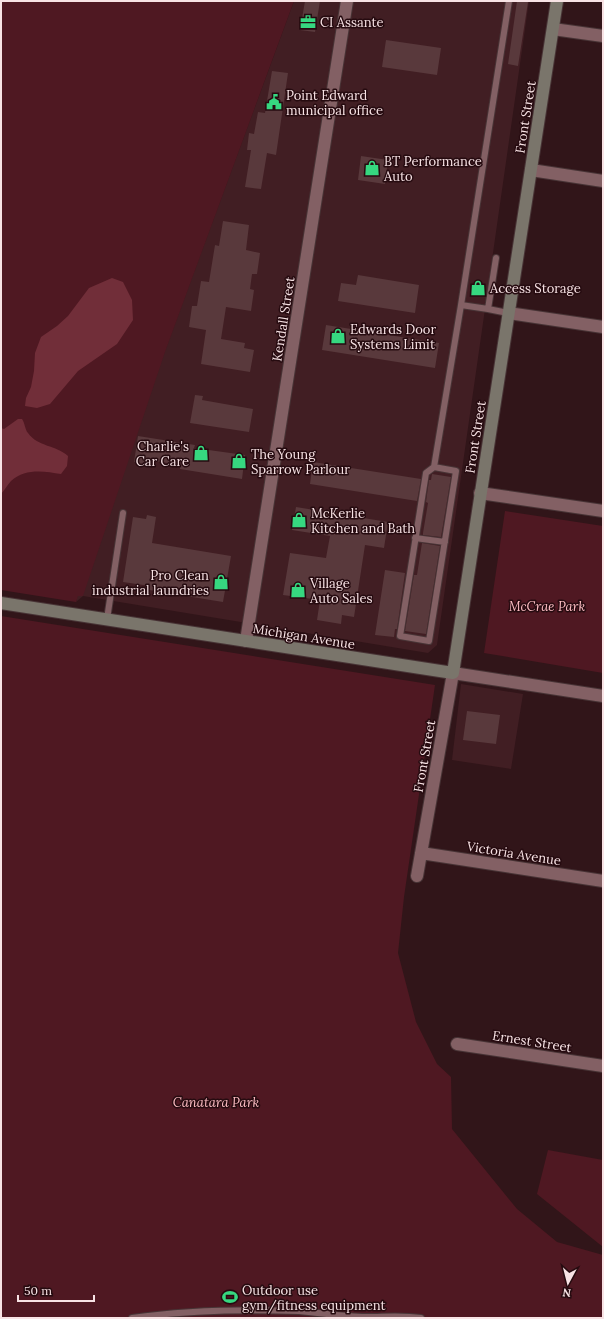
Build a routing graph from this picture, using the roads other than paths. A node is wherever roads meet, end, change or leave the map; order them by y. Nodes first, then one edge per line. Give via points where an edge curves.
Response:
1 (348, 1) edge
2 (509, 1) edge
3 (557, 1) edge
4 (553, 29) junction
5 (603, 36) edge
6 (531, 170) junction
7 (603, 181) edge
8 (496, 258) dead end
9 (461, 305) junction
10 (488, 309) junction
11 (508, 313) junction
12 (603, 327) edge
13 (434, 467) junction
14 (480, 493) junction
15 (603, 512) edge
16 (124, 513) dead end
17 (415, 538) junction
18 (445, 542) junction
19 (1, 602) edge
20 (107, 619) junction
21 (246, 641) junction
22 (453, 673) junction
23 (603, 696) edge
24 (421, 853) junction
25 (417, 876) dead end
26 (603, 881) edge
27 (457, 1044) dead end
28 (603, 1066) edge
29 (132, 1318) edge
30 (421, 1318) edge

1 - 21 street, Kendall Street
2 - 9 lane
3 - 4 main road, Front Street
4 - 5 street
4 - 6 main road, Front Street
6 - 7 street
6 - 11 main road, Front Street
8 - 10 lane
9 - 10 lane
9 - 13 lane
10 - 11 lane
11 - 12 street
11 - 14 main road, Front Street
13 - 17 lane via 426,473
13 - 18 lane via 456,471
14 - 15 street
14 - 22 main road, Front Street
16 - 20 lane
17 - 18 lane
17 - 18 lane via 400,636 429,641
19 - 20 main road, Michigan Avenue
20 - 21 main road, Michigan Avenue
21 - 22 main road, Michigan Avenue
22 - 23 street, Michigan Avenue
22 - 24 street, Front Street
24 - 25 street, Front Street
24 - 26 street, Victoria Avenue
27 - 28 street, Ernest Street
29 - 30 lane via 247,1310

